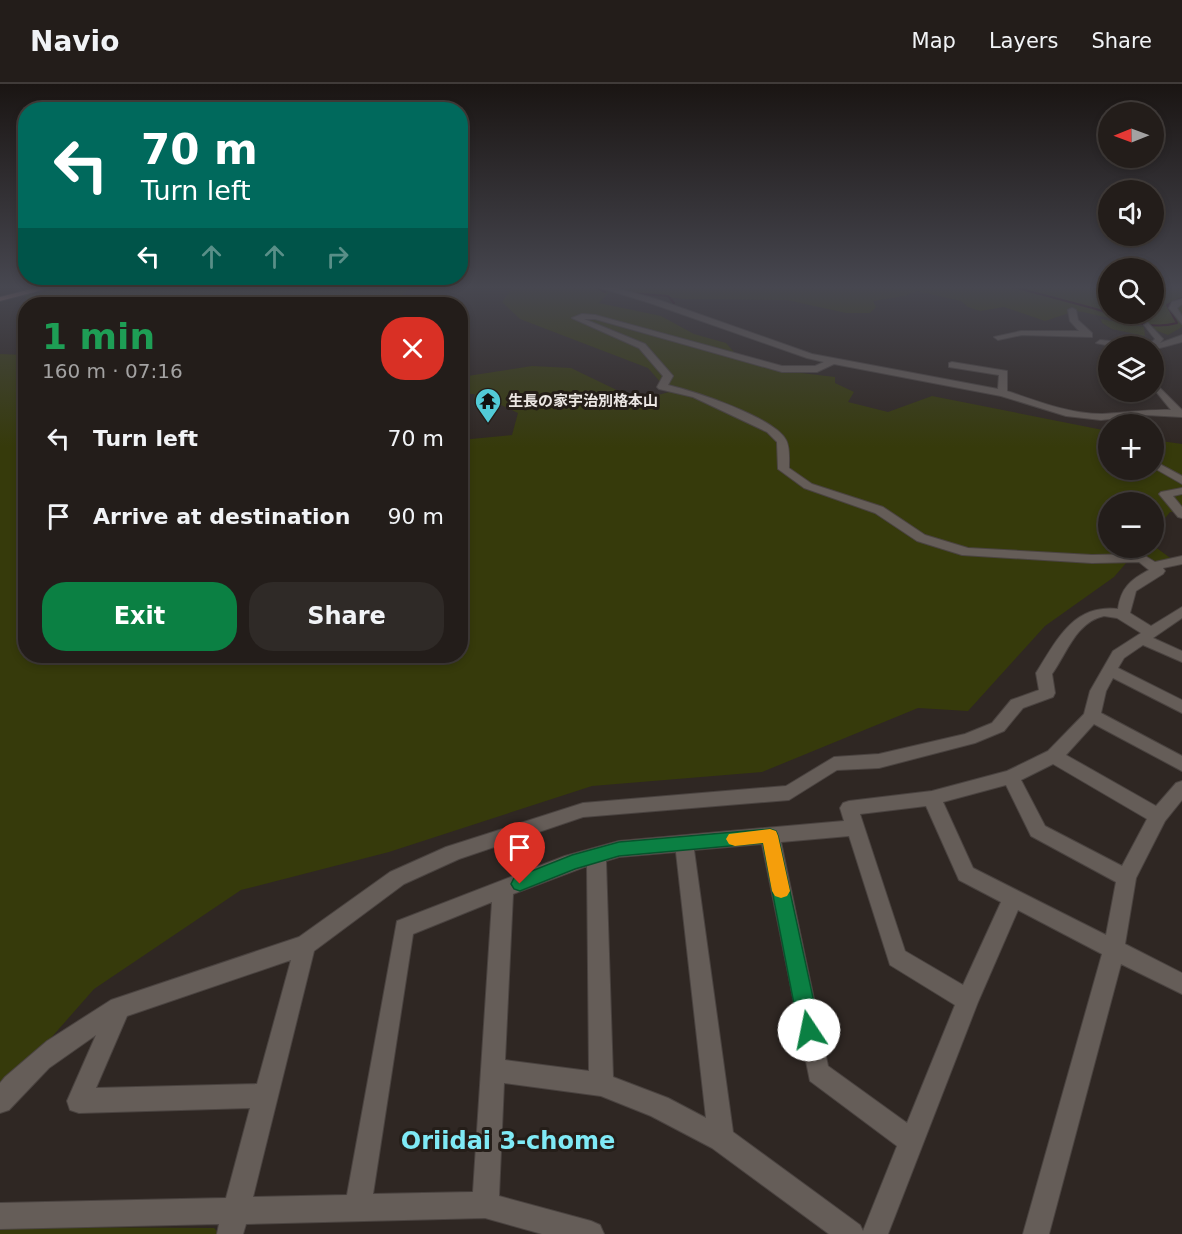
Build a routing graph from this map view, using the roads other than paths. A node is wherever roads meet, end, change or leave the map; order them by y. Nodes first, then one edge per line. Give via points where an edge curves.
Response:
1 (627, 340) edge
2 (677, 340) edge
3 (762, 340) edge
4 (1180, 340) edge
5 (1164, 345) edge
6 (832, 361) junction
7 (952, 366) dead end
8 (1002, 393) junction
9 (1164, 397) edge
10 (1138, 414) edge
11 (1180, 414) edge
12 (1098, 419) edge
13 (1164, 470) edge
14 (1182, 481) edge
15 (1182, 491) edge
16 (1182, 514) edge
17 (1182, 561) edge
18 (1156, 566) junction
19 (1120, 614) junction
20 (1180, 614) edge
21 (1148, 636) junction
22 (1182, 657) edge
23 (1109, 670) junction
24 (1182, 707) edge
25 (1092, 716) junction
26 (1054, 756) junction
27 (1182, 765) edge
28 (1011, 777) junction
29 (1182, 788) edge
30 (932, 798) junction
31 (1158, 816) junction
32 (855, 828) junction
33 (770, 836) junction
34 (684, 843) junction
35 (596, 855) junction
36 (1126, 878) junction
37 (503, 891) junction
38 (1012, 898) junction
39 (305, 945) junction
40 (1114, 950) junction
41 (1182, 984) edge
42 (968, 1000) junction
43 (119, 1008) junction
44 (492, 1070) junction
45 (601, 1084) junction
46 (265, 1096) junction
47 (0, 1101) edge
48 (721, 1139) junction
49 (913, 1142) junction
50 (485, 1205) junction
51 (358, 1208) junction
52 (0, 1216) edge
53 (232, 1223) edge
54 (591, 1234) edge
55 (851, 1234) edge
56 (875, 1234) edge
57 (1036, 1234) edge

1 - 18 street via 642,346 668,376 662,387 696,395 771,430 782,441 784,469 798,481 879,510 921,538 983,555 1142,558
2 - 6 street via 782,369 817,369
3 - 6 street
4 - 5 street
6 - 8 street
7 - 8 street via 985,366 1004,373
8 - 12 street
9 - 11 street
10 - 11 street
13 - 14 street
15 - 16 street via 1165,494
17 - 18 street
18 - 19 street via 1158,571 1129,588 1125,610
19 - 21 street
19 - 39 street via 1083,618 1044,673 1047,693 1017,704 998,727 979,735 879,761 834,764 789,793 583,810 453,853 397,878
20 - 21 street
21 - 22 street
21 - 23 street via 1118,655
23 - 24 street
23 - 25 street via 1098,691
25 - 26 street
25 - 27 street
26 - 28 street
26 - 31 street
28 - 30 street
28 - 36 street via 1038,831
29 - 31 street
30 - 32 street via 849,808
30 - 38 street via 966,874
31 - 36 street
32 - 33 street
32 - 42 street via 897,958
33 - 34 street
33 - 49 street via 818,1073
34 - 35 street
34 - 48 street
35 - 37 street
35 - 45 street
36 - 40 street
37 - 44 street
37 - 51 street via 404,928
38 - 40 street
38 - 42 street
39 - 43 street
39 - 46 street
40 - 41 street
40 - 57 street
42 - 49 street
43 - 46 street via 79,1101
43 - 47 street via 79,1031 26,1070
44 - 45 street
44 - 50 street
45 - 48 street via 659,1107
46 - 53 street
48 - 55 street
49 - 56 street
50 - 51 street
50 - 54 street
51 - 53 street
52 - 53 street

